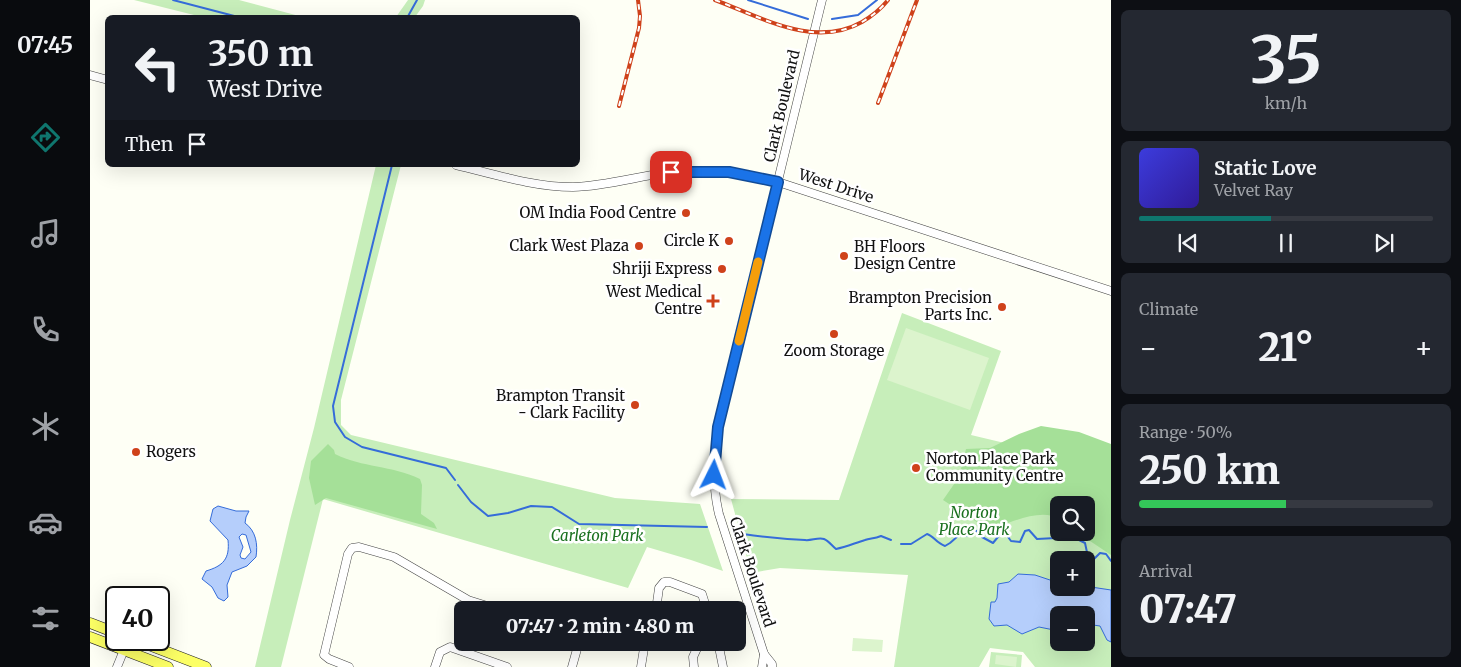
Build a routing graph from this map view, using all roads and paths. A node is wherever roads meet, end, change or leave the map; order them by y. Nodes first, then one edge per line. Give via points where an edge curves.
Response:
1 (822, 0) edge
2 (90, 75) edge
3 (105, 79) edge
4 (464, 167) edge
5 (778, 182) junction
6 (1111, 291) edge
7 (471, 601) edge
8 (657, 601) edge
9 (705, 601) edge
10 (90, 622) edge
11 (105, 628) edge
12 (90, 637) edge
13 (105, 643) edge
14 (124, 651) edge
15 (127, 651) edge
16 (165, 651) edge
17 (576, 651) edge
18 (644, 651) edge
19 (696, 651) edge
20 (720, 651) edge
21 (764, 654) junction
22 (117, 667) edge
23 (168, 667) edge
24 (206, 667) edge
25 (349, 667) edge
26 (435, 667) edge
27 (507, 667) edge
28 (572, 667) edge
29 (641, 667) edge
30 (694, 667) edge
31 (723, 667) edge
32 (762, 667) edge
33 (772, 667) edge

1 - 5 street, Clark Boulevard
2 - 3 street
4 - 5 street, West Drive via 548,186 590,186 671,172 708,171 746,174
5 - 6 street, West Drive
5 - 21 street, Clark Boulevard via 718,427 714,475 719,514
7 - 25 street via 394,557 352,548 324,655
8 - 9 street via 659,588 664,582 702,594
10 - 11 main road
12 - 13 main road
14 - 22 street
15 - 23 main road
16 - 24 main road
17 - 28 street
18 - 29 street
19 - 30 street
20 - 31 street
21 - 32 street, Clark Boulevard
21 - 33 street, Clark Boulevard
26 - 27 street via 440,652 450,647

